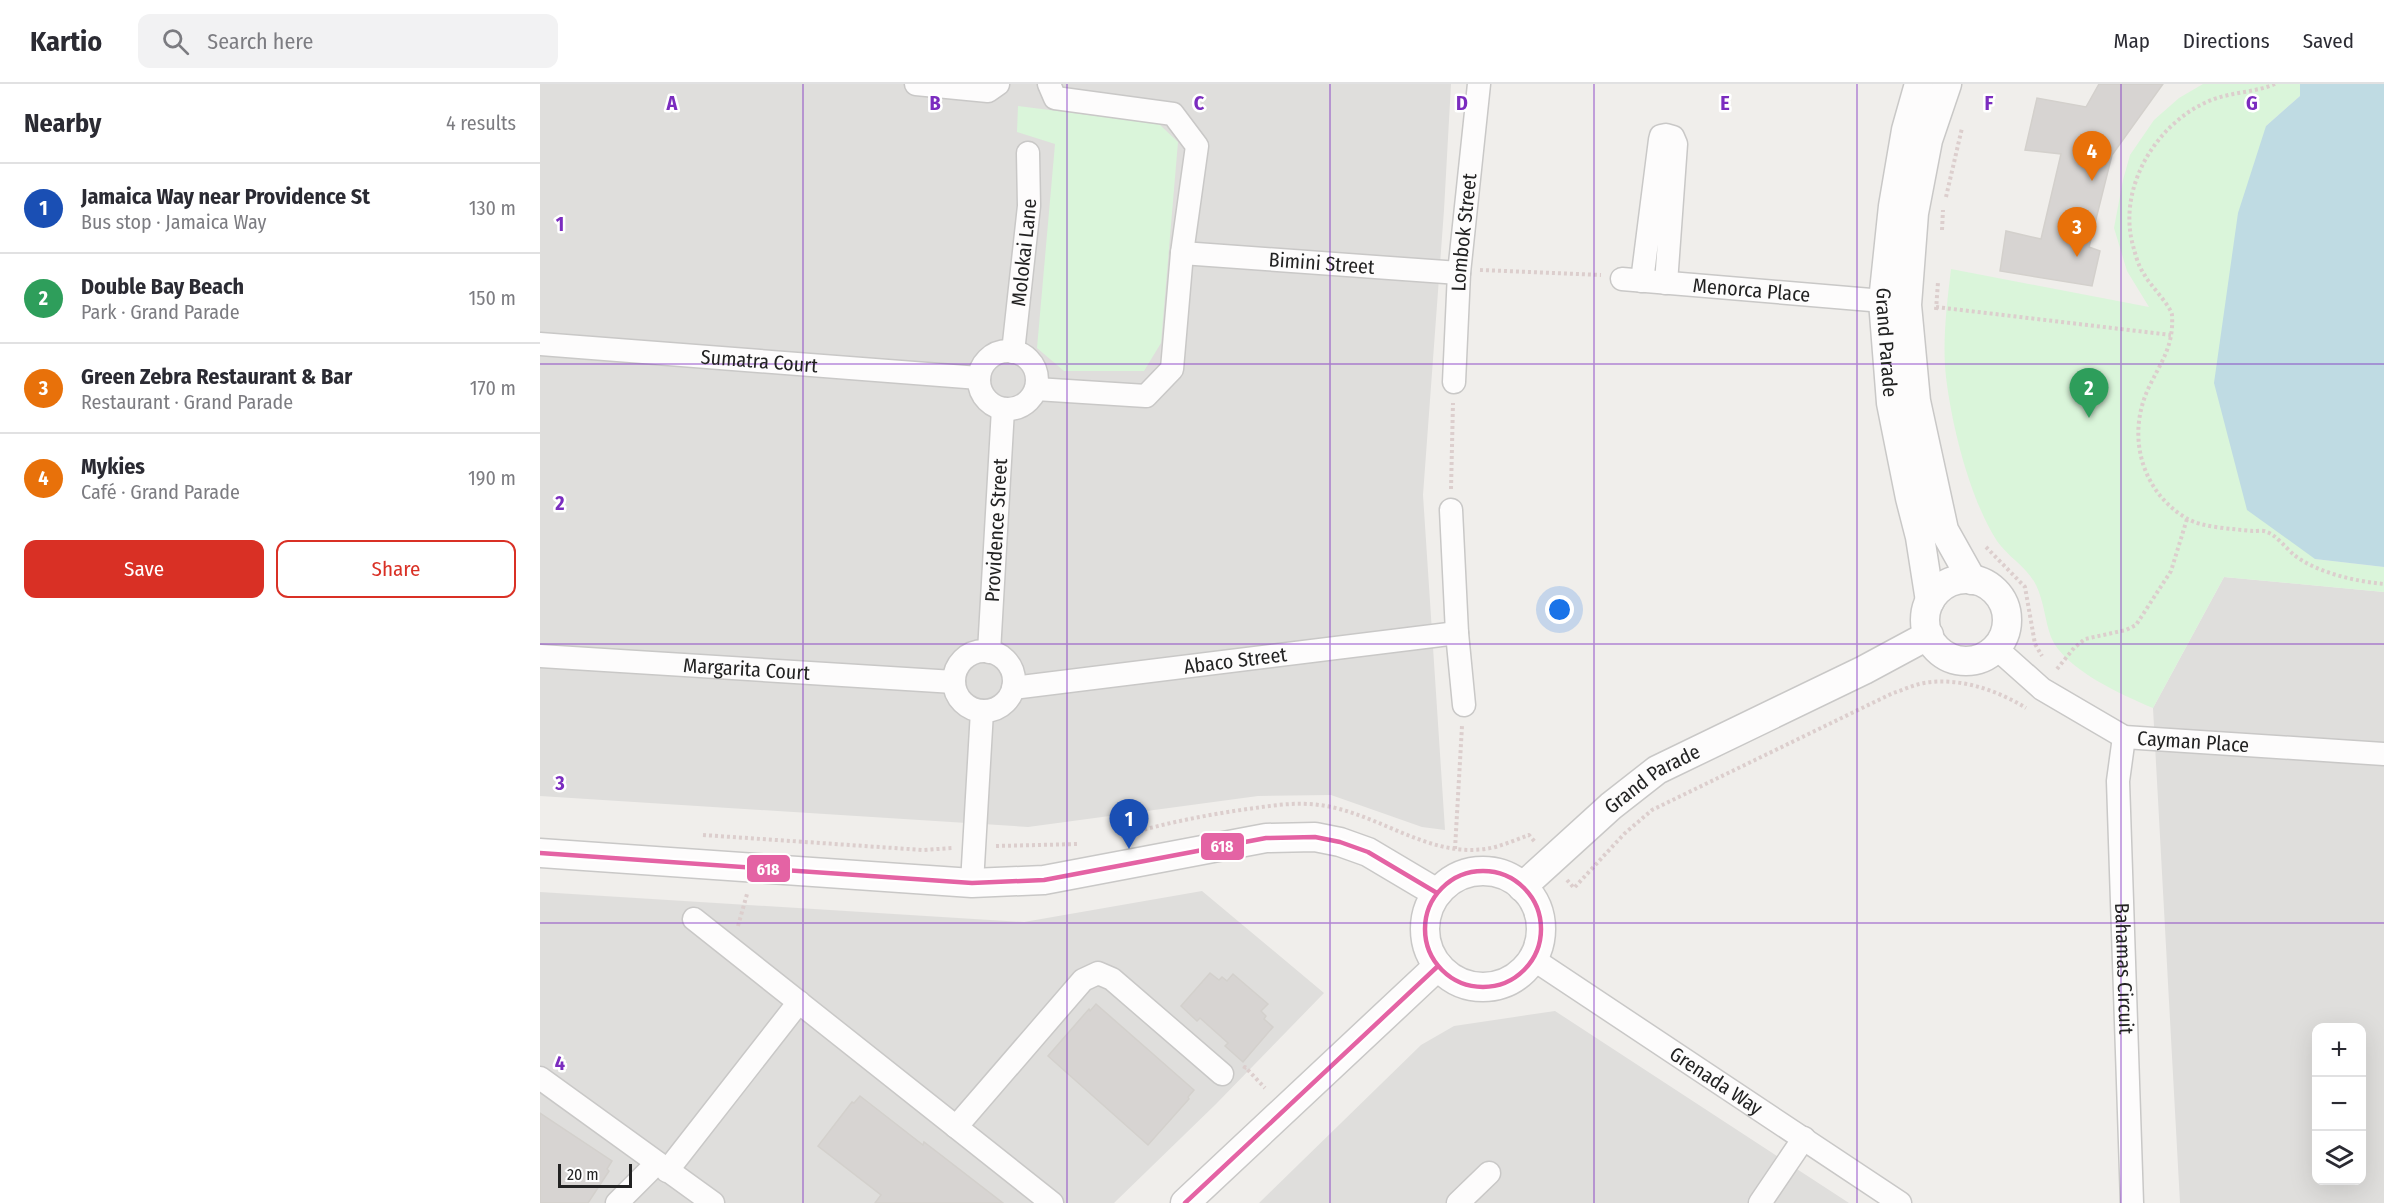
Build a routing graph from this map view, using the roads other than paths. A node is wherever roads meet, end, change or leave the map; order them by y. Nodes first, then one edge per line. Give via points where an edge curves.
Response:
1 (915, 84) edge
2 (998, 84) edge
3 (1049, 84) edge
4 (1479, 84) edge
5 (1919, 84) edge
6 (1947, 84) edge
7 (1028, 153) dead end
8 (1182, 253) junction
9 (1459, 273) junction
10 (1666, 283) junction
11 (1883, 301) junction
12 (540, 344) edge
13 (1014, 352) junction
14 (979, 378) junction
15 (1454, 382) road end
16 (1036, 389) junction
17 (1003, 409) junction
18 (1451, 510) road end
19 (1972, 580) junction
20 (1930, 602) junction
21 (1457, 633) junction
22 (1929, 636) junction
23 (1996, 648) junction
24 (989, 652) junction
25 (540, 656) edge
26 (954, 682) junction
27 (1013, 688) junction
28 (1464, 705) road end
29 (982, 711) junction
30 (2124, 737) junction
31 (2384, 754) edge
32 (540, 853) edge
33 (972, 883) junction
34 (1522, 887) junction
35 (1437, 893) junction
36 (694, 919) dead end
37 (1533, 959) junction
38 (1438, 966) junction
39 (800, 1002) junction
40 (1222, 1074) dead end
41 (540, 1078) edge
42 (956, 1127) junction
43 (1804, 1138) junction
44 (662, 1167) junction
45 (1489, 1173) dead end
46 (617, 1203) edge
47 (713, 1203) edge
48 (1052, 1203) edge
49 (1185, 1203) edge
50 (1458, 1203) edge
51 (1760, 1203) edge
52 (1900, 1203) edge
53 (2132, 1203) edge

1 - 2 street via 988,91
3 - 8 street via 1055,98 1173,114 1197,146
4 - 9 street, Lombok Street
5 - 11 street, Grand Parade via 1905,130
6 - 19 street, Grand Parade via 1928,140 1914,213 1907,305 1916,401 1944,530
7 - 13 street, Molokai Lane via 1029,206
8 - 9 street, Bimini Street
8 - 16 street via 1172,369 1146,396
9 - 15 street, Lombok Street
10 - 10 street, Menorca Place via 1632,280 1660,140 1666,135 1673,137 1676,144
10 - 11 street, Menorca Place
11 - 20 street, Grand Parade via 1891,403
12 - 14 street, Sumatra Court
13 - 14 street via 989,358
13 - 16 street via 1034,366
14 - 17 street via 986,399
16 - 17 street via 1023,405
17 - 24 street, Providence Street
18 - 21 street
19 - 20 street via 1947,584
19 - 23 street via 1992,589 2005,606 2007,629
20 - 22 street via 1926,612
21 - 27 street, Abaco Street
21 - 28 street
22 - 23 street via 1946,656 1959,660 1973,661
22 - 34 street, Grand Parade via 1657,770
23 - 30 street, Cayman Place via 2042,689
24 - 26 street via 969,655 955,672
24 - 27 street via 1009,664
25 - 26 street, Margarita Court
26 - 29 street via 963,703
27 - 29 street via 1000,707
29 - 33 street
30 - 31 street, Cayman Place
30 - 53 street, Bahamas Circuit via 2118,781
32 - 33 street
33 - 35 street via 1044,880 1293,836 1340,842 1368,852
34 - 35 street via 1506,876 1469,873 1451,880
34 - 37 street via 1534,903 1540,921 1540,941
35 - 38 street via 1424,930 1428,949
36 - 39 street
37 - 38 street via 1518,976 1498,986 1477,988 1455,981
37 - 43 street, Grenada Way
38 - 49 street
39 - 42 street
39 - 44 street
40 - 42 street via 1112,979 1098,973 1083,980
41 - 44 street
42 - 48 street
43 - 51 street
43 - 52 street, Grenada Way
44 - 46 street
44 - 47 street
45 - 50 street

